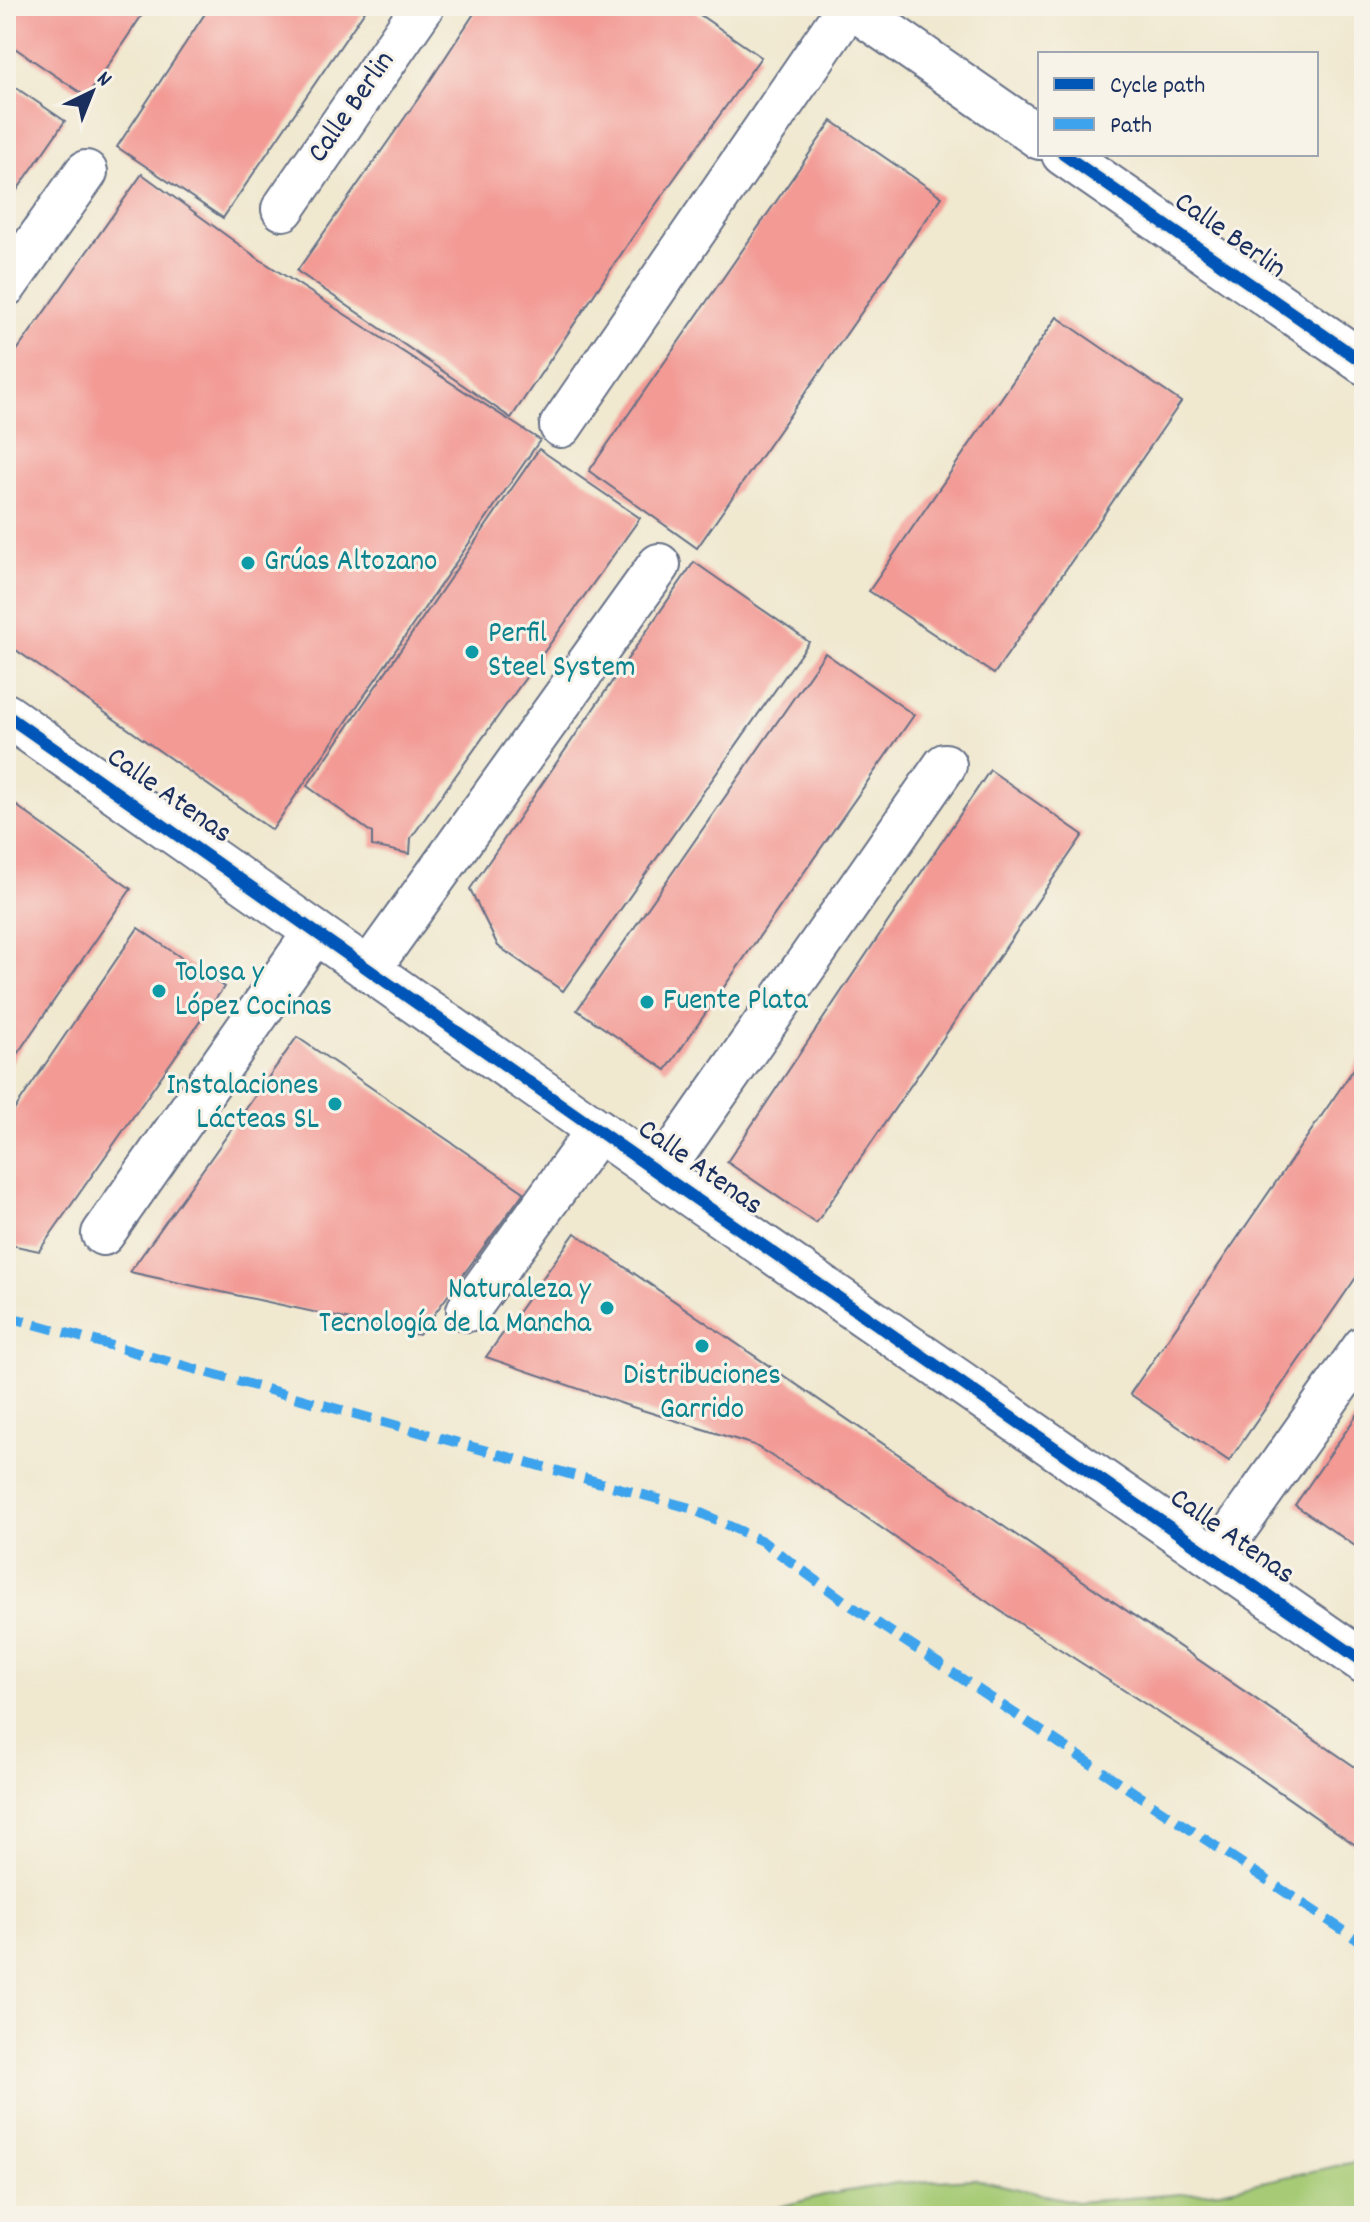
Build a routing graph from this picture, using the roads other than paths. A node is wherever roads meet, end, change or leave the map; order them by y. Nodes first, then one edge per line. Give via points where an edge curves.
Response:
1 (423, 6) edge
2 (850, 6) edge
3 (1038, 137) edge
4 (1066, 156) edge
5 (86, 172) dead end
6 (283, 209) dead end
7 (6, 285) edge
8 (1364, 363) edge
9 (561, 426) dead end
10 (659, 565) dead end
11 (6, 715) edge
12 (945, 765) dead end
13 (315, 932) junction
14 (369, 969) junction
15 (598, 1130) junction
16 (660, 1174) junction
17 (103, 1234) dead end
18 (468, 1310) dead end
19 (1364, 1347) edge
20 (1215, 1558) junction
21 (1364, 1662) edge

1 - 6 street, Calle Berlin
2 - 3 street
2 - 9 street
4 - 8 street, Calle Berlin
5 - 7 street
10 - 14 street
11 - 13 street, Calle Atenas
12 - 16 street, Calle Atenas
13 - 14 street, Calle Atenas
13 - 17 street
14 - 15 street, Calle Atenas
15 - 16 street, Calle Atenas
15 - 18 street, Calle Atenas
16 - 20 street, Calle Atenas
19 - 20 street, Calle Atenas
20 - 21 street, Calle Atenas

